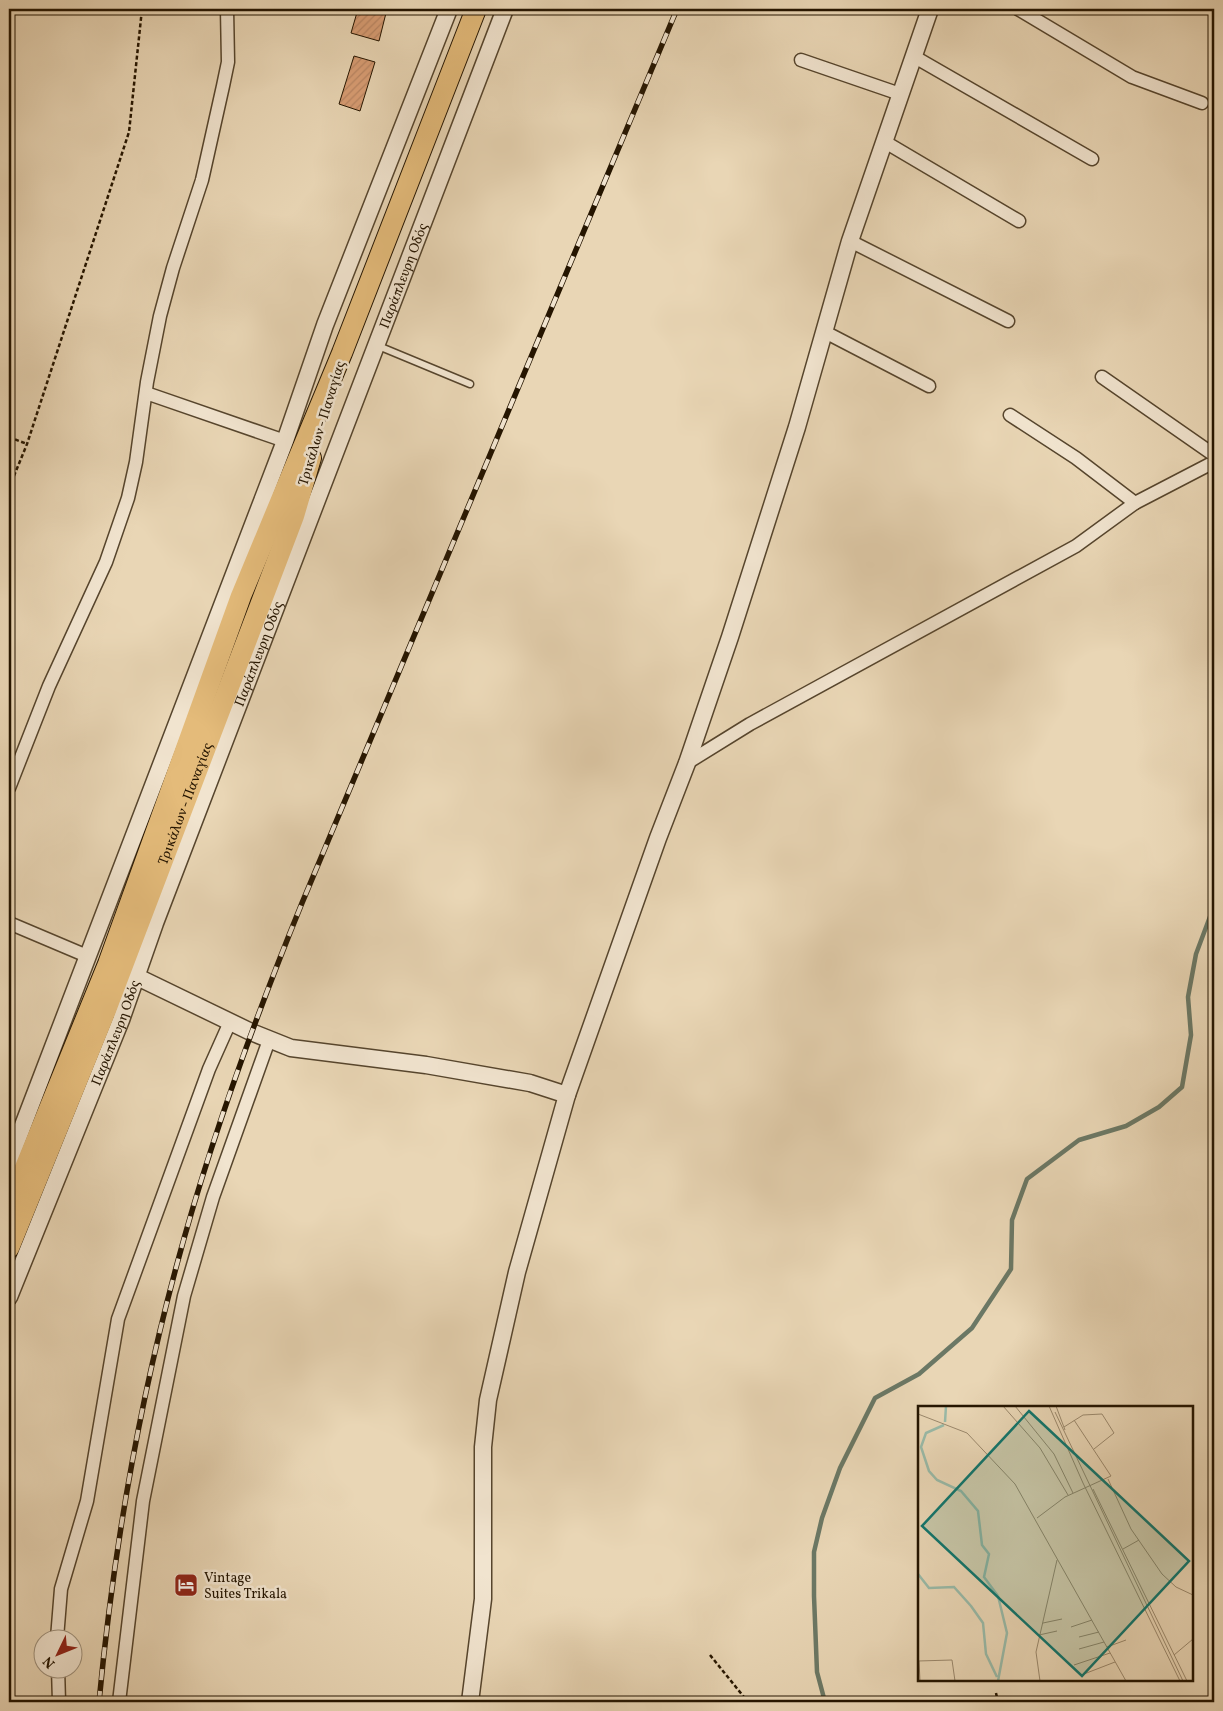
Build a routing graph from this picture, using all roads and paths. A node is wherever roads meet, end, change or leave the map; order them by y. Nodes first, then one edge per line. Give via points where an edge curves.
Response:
1 (142, 9) edge
2 (227, 9) edge
3 (448, 9) edge
4 (476, 9) edge
5 (505, 9) edge
6 (930, 9) edge
7 (1018, 9) edge
8 (913, 56) junction
9 (800, 60) dead end
10 (900, 94) junction
11 (1202, 104) dead end
12 (885, 142) junction
13 (1092, 159) dead end
14 (1019, 221) dead end
15 (850, 241) junction
16 (1008, 321) dead end
17 (823, 331) junction
18 (375, 344) junction
19 (1102, 377) dead end
20 (470, 384) dead end
21 (929, 386) dead end
22 (146, 393) junction
23 (1010, 415) dead end
24 (9, 437) edge
25 (285, 441) junction
26 (27, 444) junction
27 (1214, 455) edge
28 (1214, 462) edge
29 (9, 488) edge
30 (1135, 503) junction
31 (688, 763) junction
32 (9, 788) edge
33 (9, 923) edge
34 (87, 956) junction
35 (121, 970) junction
36 (230, 1022) junction
37 (269, 1040) junction
38 (567, 1095) junction
39 (9, 1162) edge
40 (9, 1208) edge
41 (9, 1248) edge
42 (9, 1297) edge
43 (58, 1628) edge
44 (710, 1655) dead end
45 (58, 1678) edge
46 (996, 1693) dead end
47 (59, 1702) edge
48 (119, 1702) edge
49 (470, 1702) edge
50 (748, 1702) edge
51 (998, 1702) edge

1 - 26 path via 129,132
2 - 22 street via 228,62 224,86 202,180 160,316
3 - 25 street via 325,325
4 - 35 main road, Τρικάλων - Παναγίας via 342,353 294,516
5 - 18 street, Παράπλευρη Οδός
6 - 8 street
7 - 11 street via 1132,77
8 - 10 street
8 - 13 street
9 - 10 street
10 - 12 street
12 - 14 street
12 - 15 street
15 - 16 street
15 - 17 street
17 - 21 street
17 - 31 street via 797,427
18 - 20 lane
18 - 35 street, Παράπλευρη Οδός
19 - 27 street
22 - 25 street
22 - 32 street via 128,498 106,562 50,686
23 - 30 street via 1076,458
24 - 26 path
25 - 34 street
26 - 29 path
28 - 30 street
30 - 31 street via 1076,546 750,724
31 - 38 street via 658,838
33 - 34 street
34 - 35 street
34 - 39 street
35 - 36 street
35 - 40 main road, Τρικάλων - Παναγίας
35 - 41 main road, Τρικάλων - Παναγίας
35 - 42 street, Παράπλευρη Οδός via 121,1020
36 - 37 street
36 - 43 street via 209,1069 118,1319 87,1501 61,1589
37 - 38 street via 299,1049 426,1065 530,1083
37 - 48 street via 216,1188 182,1305 143,1501
38 - 49 street via 517,1272 488,1400 482,1476 482,1599
44 - 50 path
45 - 47 street
46 - 51 path

